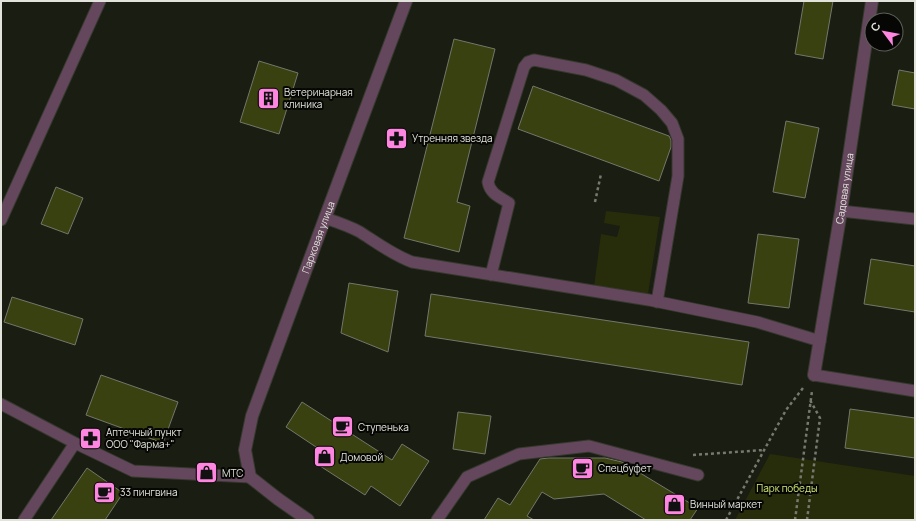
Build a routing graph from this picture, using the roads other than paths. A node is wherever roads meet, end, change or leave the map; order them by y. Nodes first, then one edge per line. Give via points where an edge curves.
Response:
1 (100, 1) edge
2 (406, 1) edge
3 (872, 1) edge
4 (840, 211) junction
5 (2, 215) edge
6 (325, 218) junction
7 (915, 219) edge
8 (491, 275) junction
9 (657, 302) junction
10 (820, 341) junction
11 (814, 375) joint
12 (915, 391) edge
13 (1, 404) edge
14 (75, 443) junction
15 (698, 475) dead end
16 (250, 477) junction
17 (24, 520) edge
18 (308, 520) edge
19 (436, 520) edge

1 - 5 lane
2 - 6 street, Парковая улица
3 - 4 street, Садовая улица
4 - 7 lane
4 - 10 street, Садовая улица
6 - 8 lane via 348,226 402,259
6 - 16 street, Парковая улица via 252,416 245,450
8 - 9 lane
8 - 9 lane via 509,203 494,194 488,182 524,67 534,60 586,70 616,80 644,95 672,122 678,139 678,176
9 - 10 lane via 757,322
10 - 11 street, Садовая улица
11 - 12 lane
13 - 14 lane
14 - 16 lane via 133,471
14 - 17 lane
15 - 19 lane via 589,446 519,454 467,477
16 - 18 street

